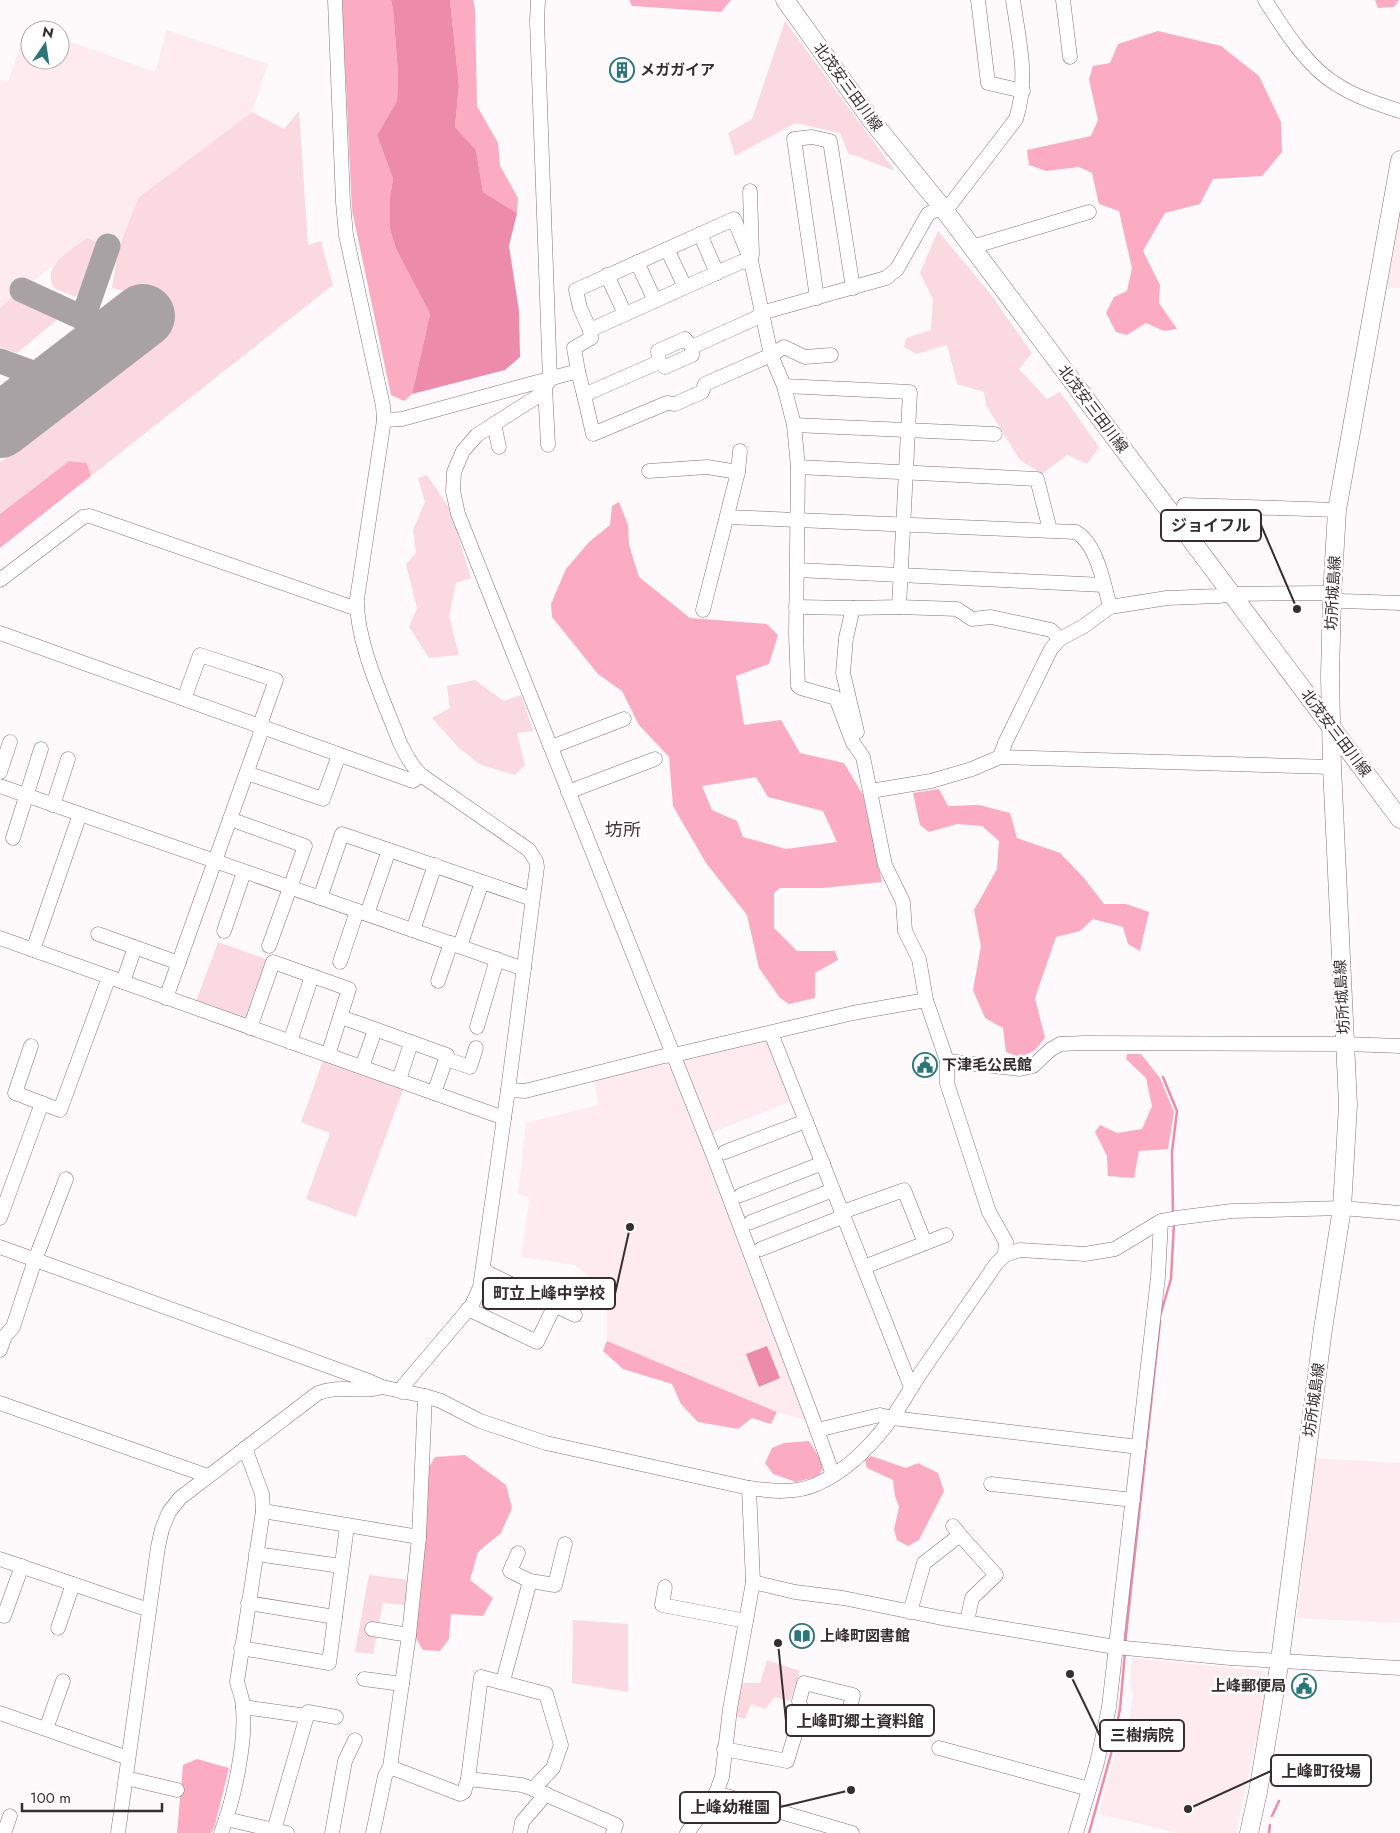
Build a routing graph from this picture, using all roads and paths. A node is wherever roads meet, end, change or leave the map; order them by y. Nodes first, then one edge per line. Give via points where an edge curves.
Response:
1 (334, 0) edge
2 (538, 0) edge
3 (978, 0) edge
4 (1013, 0) edge
5 (1063, 0) edge
6 (1265, 0) edge
7 (789, 2) edge
8 (1070, 57) dead end
9 (1023, 90) junction
10 (1400, 111) edge
11 (1400, 160) edge
12 (750, 191) dead end
13 (942, 207) junction
14 (1089, 212) dead end
15 (700, 234) junction
16 (972, 247) junction
17 (667, 249) junction
18 (751, 261) junction
19 (637, 262) junction
20 (717, 273) junction
21 (607, 275) junction
22 (685, 287) junction
23 (853, 288) junction
24 (817, 298) junction
25 (655, 301) junction
26 (761, 313) junction
27 (625, 314) junction
28 (590, 330) junction
29 (771, 355) junction
30 (831, 355) dead end
31 (578, 371) junction
32 (547, 383) junction
33 (784, 386) junction
34 (584, 395) junction
35 (384, 420) junction
36 (494, 424) junction
37 (794, 425) junction
38 (908, 430) junction
39 (995, 434) dead end
40 (548, 446) dead end
41 (499, 447) dead end
42 (740, 451) dead end
43 (798, 467) junction
44 (649, 470) dead end
45 (738, 472) junction
46 (906, 473) junction
47 (1184, 505) dead end
48 (1337, 510) junction
49 (728, 517) junction
50 (798, 519) junction
51 (903, 524) junction
52 (1050, 530) junction
53 (797, 570) junction
54 (901, 575) junction
55 (0, 580) edge
56 (1104, 585) junction
57 (1231, 594) junction
58 (1332, 596) junction
59 (1400, 603) edge
60 (796, 606) junction
61 (900, 607) junction
62 (1110, 607) junction
63 (853, 608) junction
64 (357, 609) junction
65 (703, 610) dead end
66 (0, 633) edge
67 (1060, 638) junction
68 (184, 699) junction
69 (624, 719) dead end
70 (261, 727) junction
71 (1331, 728) junction
72 (10, 742) dead end
73 (551, 747) junction
74 (41, 749) dead end
75 (339, 754) junction
76 (863, 757) junction
77 (1000, 757) junction
78 (655, 758) dead end
79 (68, 759) dead end
80 (1332, 768) junction
81 (0, 772) edge
82 (247, 773) junction
83 (421, 775) junction
84 (0, 786) edge
85 (870, 790) junction
86 (568, 792) junction
87 (26, 796) junction
88 (53, 805) junction
89 (80, 814) junction
90 (230, 819) junction
91 (1400, 820) edge
92 (12, 838) dead end
93 (389, 850) junction
94 (214, 862) junction
95 (435, 865) junction
96 (244, 872) junction
97 (482, 882) junction
98 (290, 888) junction
99 (320, 898) junction
100 (532, 899) junction
101 (362, 913) junction
102 (412, 930) junction
103 (224, 931) dead end
104 (98, 934) dead end
105 (0, 938) edge
106 (456, 945) junction
107 (269, 946) dead end
108 (135, 947) junction
109 (32, 950) junction
110 (496, 960) junction
111 (340, 962) dead end
112 (179, 963) junction
113 (524, 969) junction
114 (312, 976) junction
115 (109, 977) junction
116 (123, 982) junction
117 (438, 982) dead end
118 (166, 998) junction
119 (926, 1000) junction
120 (341, 1017) junction
121 (478, 1027) dead end
122 (250, 1028) junction
123 (375, 1030) junction
124 (771, 1033) junction
125 (290, 1042) junction
126 (411, 1042) junction
127 (1344, 1044) junction
128 (31, 1046) dead end
129 (1400, 1046) edge
130 (476, 1048) dead end
131 (328, 1055) junction
132 (674, 1056) junction
133 (446, 1059) junction
134 (947, 1061) junction
135 (362, 1067) junction
136 (398, 1080) junction
137 (508, 1090) junction
138 (434, 1093) junction
139 (42, 1103) junction
140 (504, 1118) junction
141 (806, 1121) junction
142 (725, 1152) dead end
143 (823, 1163) junction
144 (66, 1179) dead end
145 (833, 1190) junction
146 (741, 1195) dead end
147 (1342, 1208) junction
148 (1400, 1213) edge
149 (843, 1214) junction
150 (0, 1218) edge
151 (1161, 1221) junction
152 (751, 1222) dead end
153 (946, 1235) dead end
154 (925, 1243) junction
155 (0, 1247) edge
156 (761, 1249) dead end
157 (1005, 1255) junction
158 (35, 1260) junction
159 (864, 1267) junction
160 (483, 1268) junction
161 (555, 1305) junction
162 (468, 1309) junction
163 (575, 1315) dead end
164 (0, 1347) edge
165 (382, 1387) junction
166 (911, 1387) junction
167 (402, 1392) junction
168 (425, 1396) junction
169 (0, 1403) edge
170 (892, 1418) junction
171 (817, 1430) junction
172 (1139, 1447) junction
173 (245, 1448) junction
174 (833, 1475) junction
175 (208, 1476) junction
176 (991, 1484) dead end
177 (749, 1488) junction
178 (1133, 1500) junction
179 (263, 1511) junction
180 (347, 1526) junction
181 (419, 1537) junction
182 (565, 1544) dead end
183 (518, 1553) dead end
184 (256, 1554) junction
185 (0, 1559) edge
186 (22, 1566) junction
187 (341, 1566) junction
188 (530, 1581) junction
189 (752, 1582) junction
190 (73, 1584) junction
191 (665, 1587) dead end
192 (248, 1602) junction
193 (149, 1610) junction
194 (910, 1612) junction
195 (4, 1616) dead end
196 (335, 1617) junction
197 (746, 1621) junction
198 (966, 1621) junction
199 (58, 1628) dead end
200 (372, 1629) dead end
201 (409, 1635) junction
202 (1116, 1647) junction
203 (241, 1648) junction
204 (1280, 1660) junction
205 (1400, 1668) edge
206 (364, 1679) dead end
207 (63, 1681) dead end
208 (503, 1681) junction
209 (402, 1684) junction
210 (243, 1707) junction
211 (802, 1712) dead end
212 (0, 1713) edge
213 (307, 1716) junction
214 (336, 1716) dead end
215 (46, 1729) junction
216 (355, 1740) dead end
217 (939, 1748) dead end
218 (724, 1749) junction
219 (128, 1758) junction
220 (390, 1768) junction
221 (126, 1778) junction
222 (468, 1779) junction
223 (1089, 1788) junction
224 (177, 1790) dead end
225 (540, 1791) junction
226 (716, 1792) junction
227 (10, 1816) dead end
228 (226, 1819) junction
229 (280, 1832) edge
230 (4, 1833) edge
231 (118, 1833) edge
232 (221, 1833) edge
233 (332, 1833) edge
234 (373, 1833) edge
235 (520, 1833) edge
236 (613, 1833) edge
237 (686, 1833) edge
238 (852, 1833) edge
239 (1076, 1833) edge
240 (1249, 1833) edge

1 - 35 street via 346,235
2 - 32 street
3 - 9 street via 988,84
4 - 9 street via 1024,75
5 - 8 street
6 - 10 street via 1310,62 1335,84 1368,101
7 - 13 main road, 北茂安三田川線 via 872,121
9 - 13 street via 1016,119 950,205
11 - 48 main road, 坊所城島線
12 - 18 street
13 - 16 main road, 北茂安三田川線
13 - 23 street via 928,214 896,269 886,278
14 - 16 street
15 - 17 street
15 - 18 street via 734,219
15 - 20 street
16 - 57 main road, 北茂安三田川線
17 - 19 street
17 - 22 street
18 - 20 street
18 - 26 street
19 - 21 street
19 - 25 street
20 - 22 street
21 - 27 street
21 - 28 street via 576,290
22 - 25 street
23 - 24 street
23 - 24 street via 830,141 812,137 794,139
24 - 26 street
25 - 27 street
26 - 29 street
26 - 34 street via 692,347 692,355 665,367 659,362
27 - 28 street
28 - 31 street via 591,338 574,348
29 - 30 street via 784,347 805,357
29 - 33 street
29 - 34 street via 705,384 702,392 593,434
31 - 32 street
31 - 34 street
32 - 35 street via 402,419
32 - 36 street via 538,396
32 - 40 street
33 - 37 street
33 - 38 street via 910,392
35 - 64 street
36 - 41 street
36 - 73 street via 463,450 454,472 453,491 458,514
37 - 38 street
37 - 43 street
38 - 39 street
38 - 46 street
42 - 45 street
43 - 46 street
43 - 50 street
44 - 45 street via 707,467
45 - 49 street
46 - 51 street
46 - 52 street via 1037,479
47 - 48 street
48 - 58 main road, 坊所城島線
49 - 50 street
49 - 65 street
50 - 51 street
50 - 53 street
51 - 52 street
51 - 54 street
52 - 56 street via 1076,532 1084,536 1101,570
53 - 54 street
53 - 60 street
54 - 56 street
54 - 61 street
55 - 64 street via 83,517 90,516
56 - 62 street
57 - 58 street via 1322,593
57 - 62 street via 1167,598
57 - 71 main road, 北茂安三田川線
58 - 59 street via 1342,601
58 - 71 main road, 坊所城島線
60 - 63 street
60 - 76 street via 798,686 836,698 853,743
61 - 63 street
61 - 67 street via 957,609 972,619 991,617 1052,630
62 - 67 street
63 - 76 street via 843,672
64 - 83 street via 365,648 400,743
66 - 68 street
67 - 77 street via 1051,649
68 - 70 street
68 - 70 street via 200,655 276,680
69 - 73 street
70 - 75 street
70 - 82 street
71 - 80 main road, 坊所城島線
71 - 91 main road, 北茂安三田川線
72 - 81 street
73 - 86 street
74 - 87 street
75 - 82 street via 323,799
75 - 83 street via 413,781
76 - 85 street
77 - 80 street
77 - 85 street via 930,781
78 - 86 street
79 - 88 street
80 - 127 main road, 坊所城島線
82 - 90 street
83 - 100 street via 529,850 537,867
84 - 87 street
85 - 119 street via 885,865 903,902 905,931 919,959
86 - 132 street
87 - 88 street
87 - 92 street
88 - 89 street
89 - 94 street
89 - 109 street
90 - 94 street
90 - 98 street via 305,846
93 - 95 street
93 - 99 street via 342,834
93 - 101 street
94 - 96 street
94 - 112 street
95 - 97 street
95 - 102 street
96 - 98 street
96 - 103 street
97 - 100 street
97 - 106 street
98 - 99 street
98 - 107 street
99 - 101 street
100 - 113 street
101 - 102 street
101 - 111 street
102 - 106 street
104 - 108 street
105 - 109 street
106 - 110 street
106 - 117 street
108 - 112 street
108 - 116 street
109 - 115 street
110 - 113 street
110 - 121 street
112 - 118 street
113 - 137 street
114 - 120 street via 348,989
114 - 122 street via 273,962
114 - 125 street
115 - 116 street
115 - 139 street via 60,1110
116 - 118 street
118 - 122 street
119 - 124 street
119 - 134 street
120 - 123 street
120 - 131 street
122 - 125 street
123 - 126 street
123 - 135 street
124 - 132 street
124 - 141 street
125 - 131 street
126 - 133 street via 447,1055
126 - 136 street
127 - 129 street
127 - 134 street via 1060,1044 1033,1066 1020,1069
127 - 147 main road, 坊所城島線 via 1348,1105
128 - 139 street via 15,1093
130 - 133 street via 470,1067
131 - 135 street
132 - 137 street via 525,1091
132 - 171 street
133 - 138 street
134 - 157 street via 948,1083 989,1212 1006,1242
135 - 136 street
136 - 138 street
137 - 140 street
138 - 140 street
139 - 150 street
140 - 160 street
141 - 142 street
141 - 143 street
143 - 145 street
143 - 146 street
144 - 158 street
145 - 149 street
145 - 152 street
147 - 148 street
147 - 151 street via 1232,1211
147 - 204 main road, 坊所城島線
149 - 154 street via 904,1190
149 - 156 street via 837,1220
149 - 159 street
151 - 157 street via 1116,1249 1085,1254 1020,1250
151 - 172 street
153 - 154 street
154 - 159 street
155 - 158 street
157 - 166 street
158 - 164 street via 13,1327 4,1336
158 - 165 street
159 - 166 street
160 - 161 street
160 - 162 street via 477,1297
161 - 162 street via 536,1342
161 - 163 street
162 - 167 street via 404,1385
165 - 167 street
165 - 173 street via 371,1391 329,1389 318,1393
166 - 170 street
167 - 168 street
168 - 177 street via 480,1421 546,1443
168 - 181 street
169 - 175 street
170 - 171 street via 880,1415
170 - 172 street
170 - 174 street via 874,1441
171 - 174 street
172 - 178 street
173 - 175 street
173 - 179 street via 262,1494
174 - 177 street via 816,1485 793,1490
175 - 193 street via 180,1498 169,1512 158,1547
176 - 178 street
177 - 189 street
178 - 202 street
179 - 180 street
179 - 184 street
180 - 181 street
180 - 187 street
181 - 201 street
182 - 188 street via 555,1585
183 - 188 street via 510,1571
184 - 187 street
184 - 192 street
185 - 186 street
186 - 190 street
186 - 195 street
187 - 196 street
188 - 208 street
189 - 194 street
189 - 197 street
190 - 193 street
190 - 199 street
191 - 197 street via 662,1605
192 - 196 street
192 - 203 street
193 - 219 street
194 - 198 street
194 - 198 street via 924,1562 956,1530 996,1574 972,1598
196 - 203 street via 329,1663
197 - 218 street
198 - 202 street
200 - 201 street
201 - 209 street
202 - 204 street
202 - 223 street via 1109,1706
203 - 210 street via 237,1682
204 - 205 street
204 - 240 main road, 坊所城島線
206 - 209 street
207 - 215 street
208 - 222 street via 481,1677
208 - 225 street via 546,1694 561,1745
209 - 220 street
210 - 213 street
210 - 228 street via 243,1736
211 - 218 street via 787,1761
212 - 215 street
213 - 214 street via 308,1712
213 - 229 street
215 - 219 street
216 - 233 street via 345,1761
217 - 223 street
218 - 226 street via 722,1777
219 - 221 street
220 - 222 street via 460,1794 464,1792
220 - 234 street via 385,1776
221 - 224 street
221 - 231 street
222 - 225 street via 522,1785
223 - 239 street
225 - 235 street via 522,1822
225 - 236 street via 616,1825
226 - 237 street
226 - 238 street
227 - 230 street
228 - 229 street
228 - 232 street

